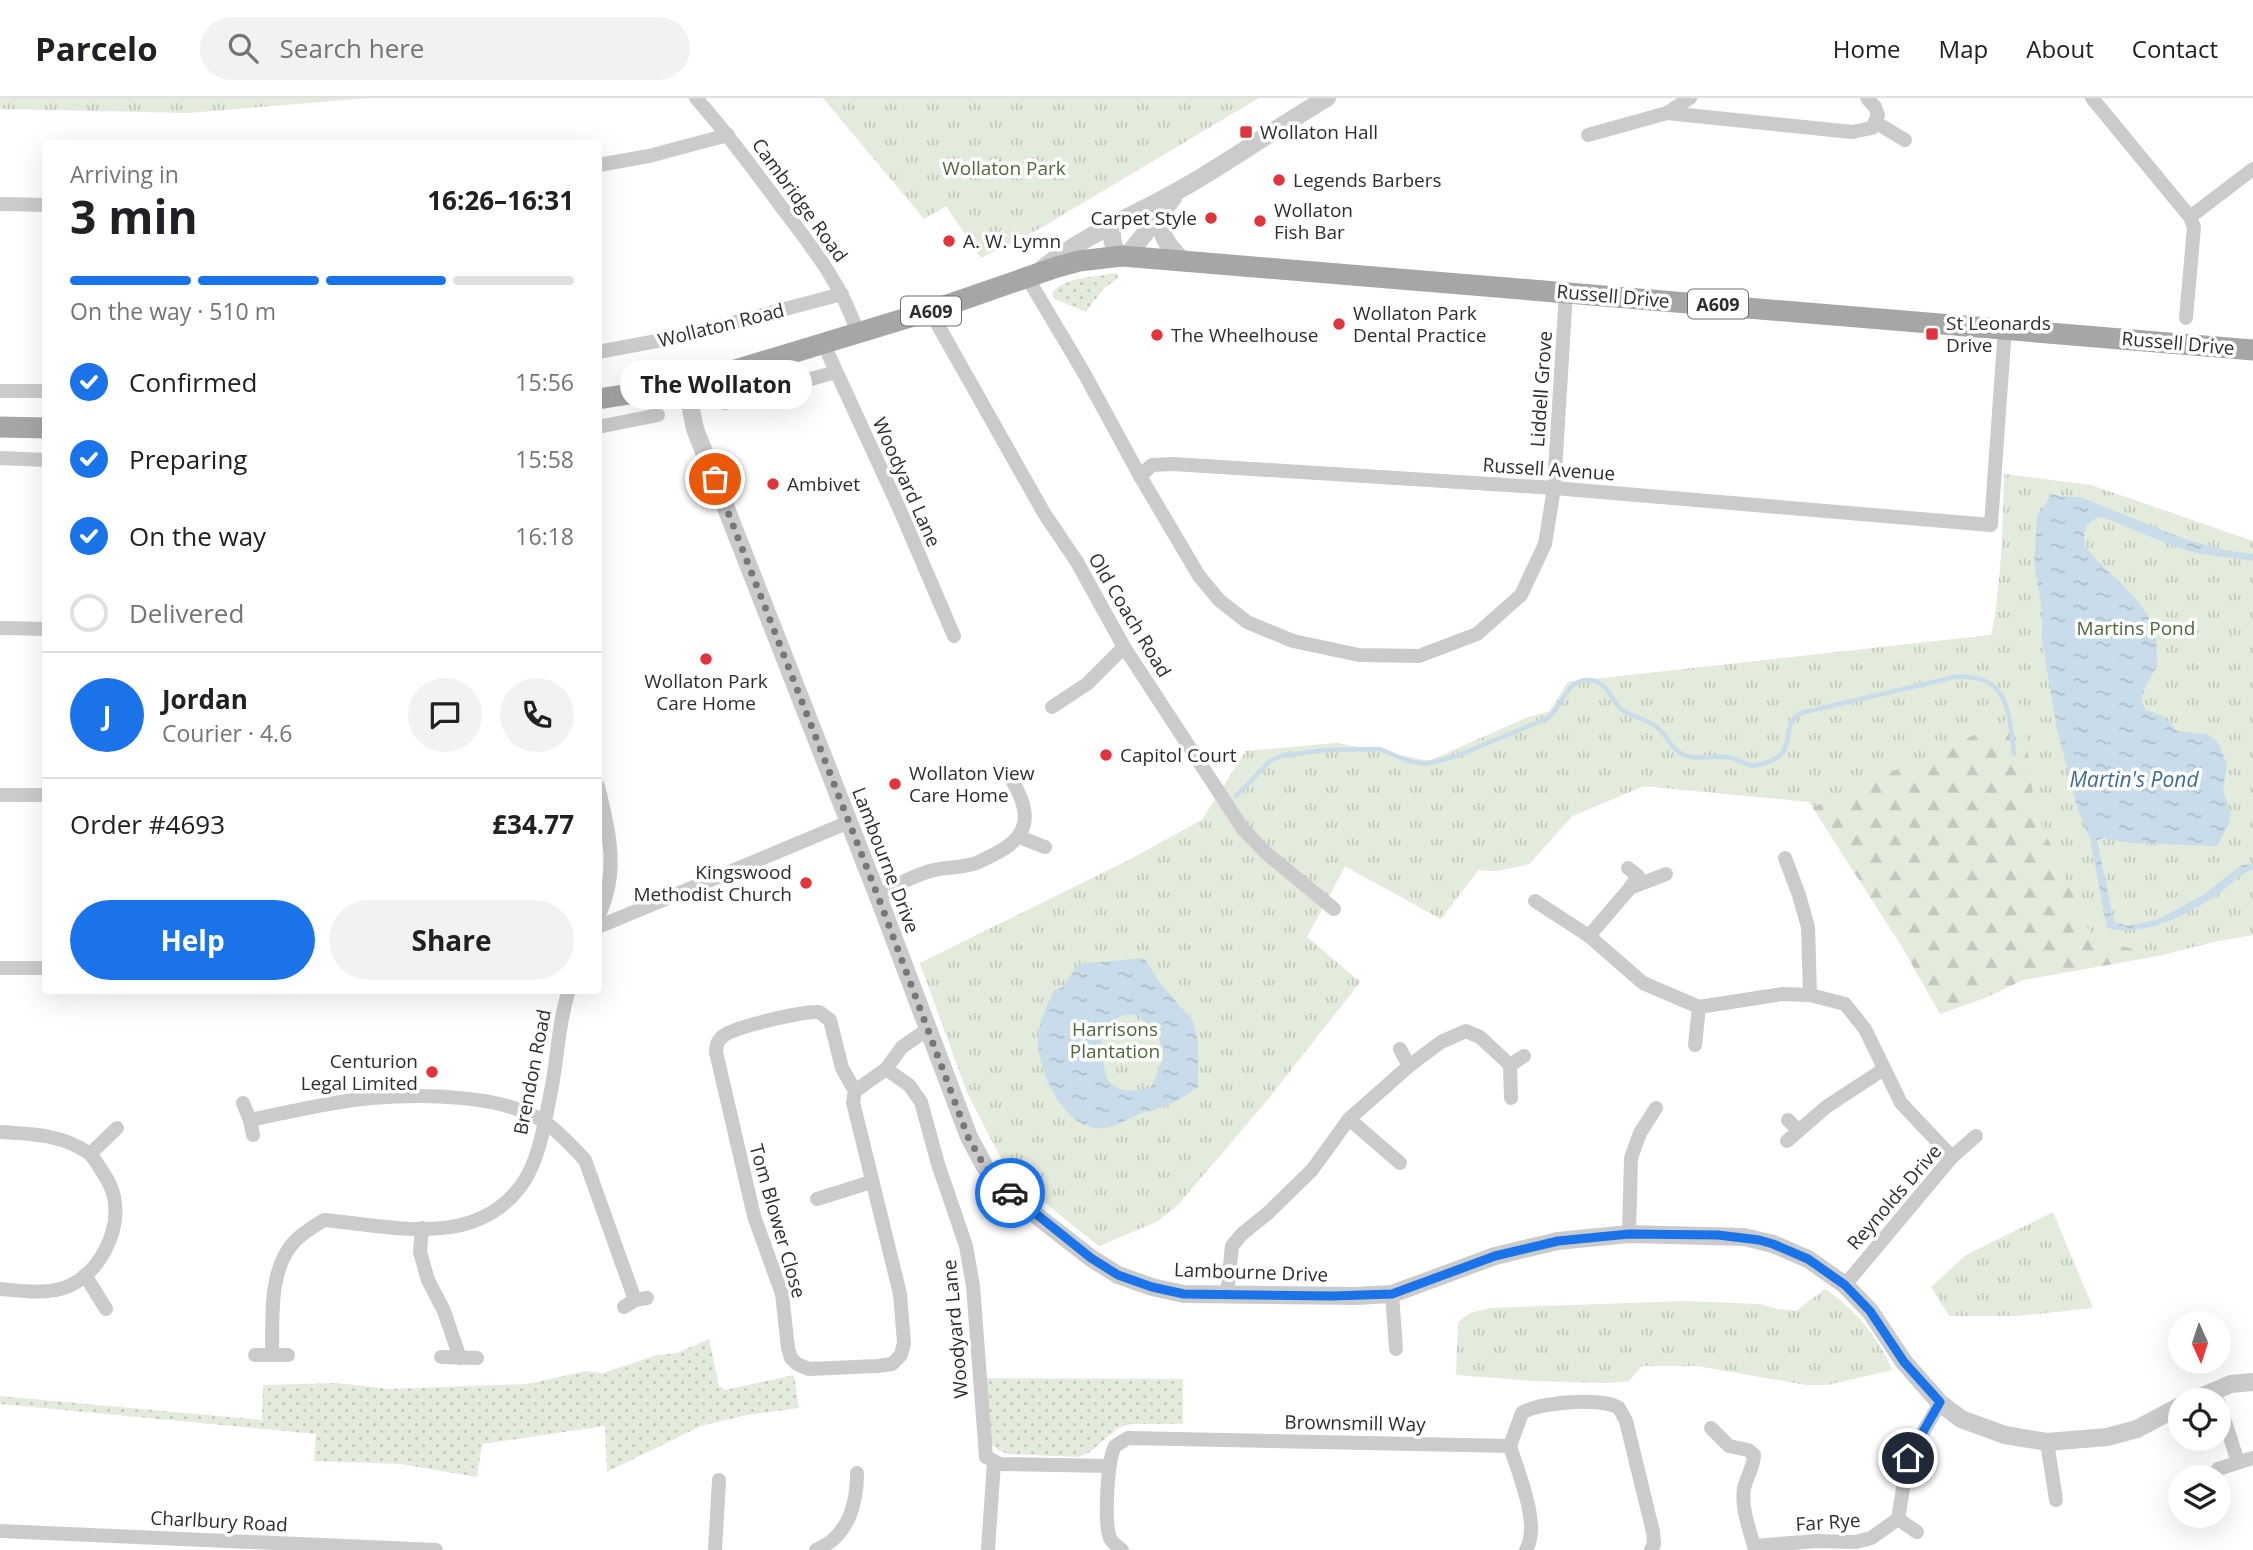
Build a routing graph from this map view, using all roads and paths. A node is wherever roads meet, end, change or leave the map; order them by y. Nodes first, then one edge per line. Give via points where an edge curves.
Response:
1 (696, 98) edge
2 (1327, 98) edge
3 (1690, 98) edge
4 (1867, 98) edge
5 (2092, 98) edge
6 (1667, 113) junction
7 (1875, 122) junction
8 (728, 135) junction
9 (1588, 135) dead end
10 (1905, 140) dead end
11 (602, 164) edge
12 (2253, 169) edge
13 (1180, 190) junction
14 (0, 204) edge
15 (42, 205) edge
16 (1162, 210) junction
17 (2190, 216) junction
18 (1113, 223) junction
19 (1125, 256) junction
20 (1182, 260) junction
21 (1032, 275) junction
22 (1566, 292) junction
23 (842, 294) junction
24 (930, 312) junction
25 (2186, 318) dead end
26 (2005, 328) junction
27 (858, 334) junction
28 (824, 345) junction
29 (2253, 350) edge
30 (602, 351) edge
31 (836, 372) junction
32 (686, 385) junction
33 (0, 391) edge
34 (42, 391) edge
35 (602, 398) edge
36 (725, 403) dead end
37 (658, 415) dead end
38 (602, 426) edge
39 (0, 427) edge
40 (42, 428) edge
41 (0, 458) edge
42 (42, 460) edge
43 (1140, 477) junction
44 (1554, 488) junction
45 (0, 628) edge
46 (42, 629) edge
47 (954, 636) dead end
48 (1124, 647) junction
49 (1053, 687) dead end
50 (1067, 698) junction
51 (1052, 707) dead end
52 (1010, 777) dead end
53 (0, 795) edge
54 (42, 795) edge
55 (602, 803) edge
56 (849, 822) junction
57 (1019, 837) junction
58 (1045, 847) dead end
59 (1784, 858) dead end
60 (1628, 868) dead end
61 (1666, 874) dead end
62 (1630, 888) junction
63 (879, 899) junction
64 (602, 906) edge
65 (1334, 909) dead end
66 (1537, 922) dead end
67 (602, 925) edge
68 (1589, 936) junction
69 (0, 968) edge
70 (42, 968) edge
71 (568, 994) edge
72 (1810, 995) junction
73 (1699, 1007) junction
74 (1466, 1015) dead end
75 (928, 1029) junction
76 (1466, 1031) junction
77 (1695, 1045) dead end
78 (1400, 1049) dead end
79 (1524, 1056) dead end
80 (1510, 1065) junction
81 (1409, 1066) junction
82 (886, 1069) junction
83 (1884, 1069) junction
84 (855, 1091) junction
85 (1511, 1098) dead end
86 (243, 1103) dead end
87 (1656, 1108) dead end
88 (250, 1119) junction
89 (1349, 1119) junction
90 (544, 1122) junction
91 (117, 1128) dead end
92 (0, 1132) edge
93 (253, 1135) dead end
94 (1976, 1136) dead end
95 (1787, 1142) dead end
96 (90, 1154) junction
97 (1952, 1157) junction
98 (1400, 1163) dead end
99 (871, 1182) junction
100 (817, 1199) dead end
101 (422, 1228) junction
102 (1629, 1234) junction
103 (85, 1275) junction
104 (1845, 1285) junction
105 (0, 1289) edge
106 (1392, 1294) junction
107 (1227, 1295) junction
108 (635, 1302) dead end
109 (106, 1309) dead end
110 (1396, 1349) dead end
111 (255, 1355) dead end
112 (272, 1355) junction
113 (288, 1355) dead end
114 (441, 1357) dead end
115 (460, 1358) junction
116 (477, 1358) dead end
117 (2253, 1382) edge
118 (2227, 1388) edge
119 (1940, 1402) junction
120 (2168, 1412) edge
121 (1711, 1427) dead end
122 (2231, 1441) edge
123 (2047, 1442) junction
124 (1510, 1446) junction
125 (2253, 1458) edge
126 (993, 1461) junction
127 (2238, 1462) junction
128 (2229, 1465) edge
129 (1109, 1466) junction
130 (857, 1473) dead end
131 (719, 1480) dead end
132 (2056, 1500) dead end
133 (1898, 1519) junction
134 (0, 1531) edge
135 (1917, 1532) dead end
136 (1114, 1548) edge
137 (1754, 1548) edge
138 (436, 1550) edge
139 (715, 1550) edge
140 (816, 1550) edge
141 (988, 1550) edge
142 (1527, 1550) edge
143 (1651, 1550) edge

1 - 8 street, Cambridge Road
2 - 13 street
3 - 6 street
4 - 7 street via 1878,115
5 - 17 street
6 - 7 street via 1852,132 1872,128
6 - 9 street
7 - 10 street
8 - 11 street
8 - 23 street, Cambridge Road via 830,271
12 - 17 street
13 - 16 street
13 - 18 street
14 - 15 street
16 - 19 street
16 - 20 street via 1163,237
17 - 25 street via 2194,227
18 - 19 street via 1114,247
18 - 21 street
19 - 20 main road, A609
19 - 21 main road, A609 via 1079,261
20 - 22 main road, Russell Drive / A609
21 - 24 main road, A609
21 - 43 street
22 - 26 main road, Russell Drive / A609
22 - 44 street, Liddell Grove
23 - 27 street, Cambridge Road
23 - 30 street, Wollaton Road via 678,337
24 - 27 main road, A609
24 - 48 street, Old Coach Road
26 - 29 main road, Russell Drive / A609
26 - 44 street, Russell Avenue via 1991,525
27 - 28 main road, A609
28 - 31 street, Woodyard Lane
28 - 32 main road, A609
31 - 36 street
31 - 47 street, Woodyard Lane
32 - 35 main road, A609
32 - 56 street, Lambourne Drive via 695,429
33 - 34 street
37 - 38 street
39 - 40 main road
41 - 42 street
43 - 44 street, Russell Avenue via 1152,465 1173,464
43 - 44 street, Liddell Grove via 1199,576 1219,600 1247,622 1293,641 1359,655 1419,656 1477,634 1521,595 1545,544
45 - 46 street
48 - 50 street
48 - 65 street, Old Coach Road via 1243,829
49 - 50 street
50 - 51 street
52 - 57 street via 1024,809
53 - 54 street
55 - 64 street via 613,860
56 - 63 street, Lambourne Drive
56 - 67 street
57 - 58 street
57 - 63 street via 975,864 932,871 889,889
59 - 72 street via 1808,927
60 - 62 street via 1638,876
61 - 62 street
62 - 68 street
63 - 75 street, Lambourne Drive
66 - 68 street via 1541,905
68 - 73 street via 1643,983
69 - 70 street
71 - 90 street, Brendon Road
72 - 73 street via 1782,994
72 - 83 street via 1845,1004 1865,1029
73 - 77 street
74 - 76 street
75 - 82 street via 902,1047
75 - 107 street, Lambourne Drive via 968,1137 1001,1186 1118,1275 1184,1294
76 - 80 street
76 - 81 street via 1441,1042
78 - 81 street
79 - 80 street
80 - 85 street
81 - 89 street
82 - 84 street
82 - 126 street, Woodyard Lane via 909,1084 921,1102 966,1246
83 - 95 street via 1793,1125
83 - 97 street via 1902,1103
84 - 99 street, Tom Blower Close via 853,1102
84 - 99 street, Tom Blower Close via 842,1068 825,1014 734,1029 717,1044 754,1216 777,1276 788,1348 797,1364 822,1370 878,1366 892,1364 901,1355 900,1294
86 - 88 street
87 - 102 street via 1631,1158
88 - 90 street via 371,1098 443,1097 501,1104
88 - 93 street
89 - 98 street
89 - 107 street via 1312,1170 1232,1246
90 - 101 street, Brendon Road via 524,1182 505,1203 480,1221
90 - 108 street via 585,1160
91 - 96 street
92 - 96 street via 46,1135
94 - 97 street, Reynolds Drive
96 - 103 street via 108,1181 116,1216 102,1256
97 - 104 street, Reynolds Drive
99 - 100 street
101 - 112 street, Brendon Road via 324,1220 293,1243 276,1276
101 - 115 street via 420,1252 428,1280
102 - 104 street, Lambourne Drive via 1744,1237 1808,1259
102 - 106 street, Lambourne Drive via 1558,1241 1495,1256
103 - 105 street via 58,1290
103 - 109 street
104 - 119 street, Lambourne Drive
106 - 107 street, Lambourne Drive
106 - 110 street
111 - 112 street
112 - 113 street
114 - 115 street
115 - 116 street
117 - 118 street
119 - 123 street, Lambourne Drive via 1961,1419 2005,1435
119 - 133 street via 1908,1458
120 - 123 street, Lambourne Drive via 2137,1429 2107,1437
121 - 137 street, Far Rye via 1729,1446 1754,1455 1743,1499
122 - 127 street
123 - 132 street
124 - 129 street, Brownsmill Way via 1143,1436 1120,1441
124 - 142 street via 1532,1522
124 - 143 street via 1522,1413 1539,1405 1605,1403 1619,1408 1653,1532
125 - 127 street
126 - 129 street
126 - 141 street, Woodyard Lane
127 - 128 street
129 - 136 street via 1108,1528
130 - 140 street via 857,1492 845,1527
131 - 139 street
133 - 135 street
133 - 137 street, Far Rye via 1871,1538 1856,1542
134 - 138 street, Charlbury Road

